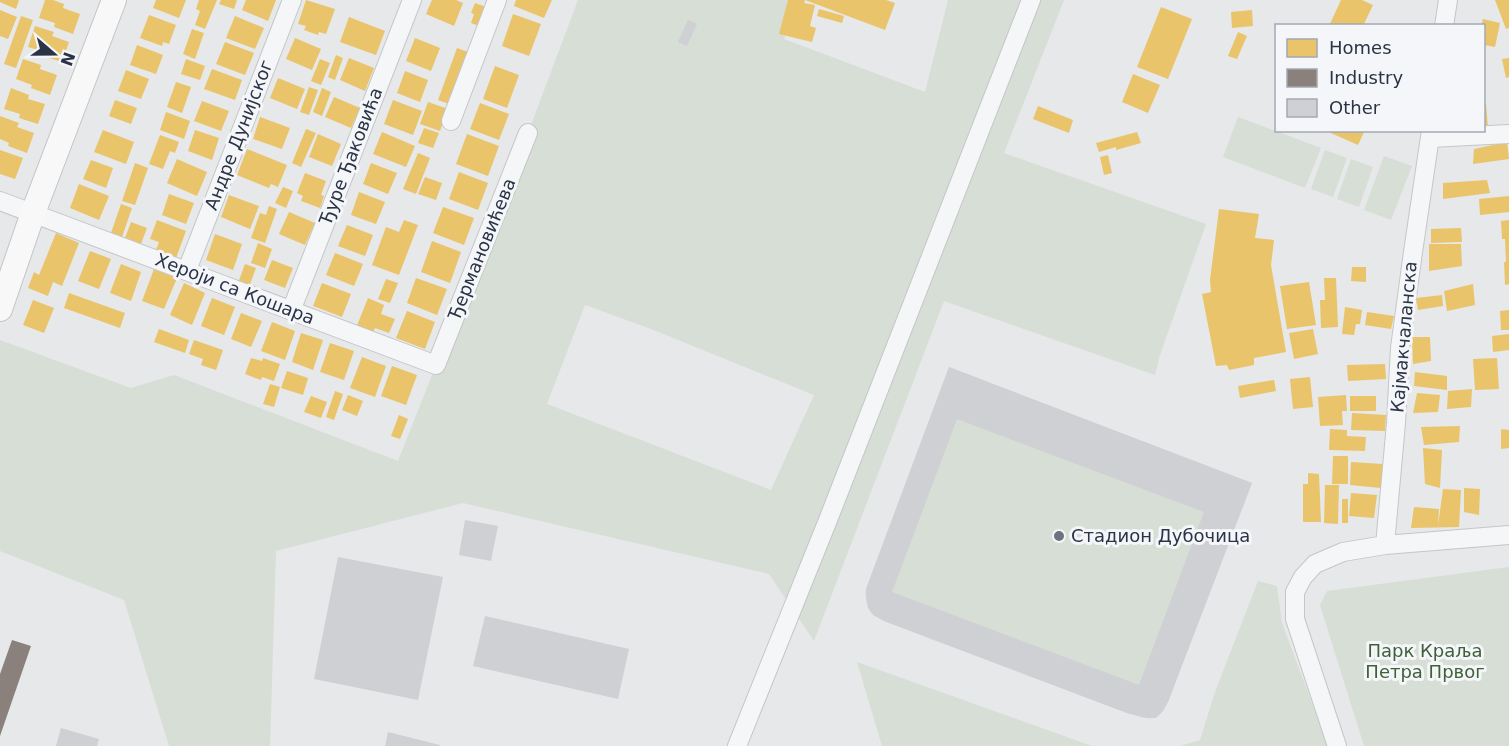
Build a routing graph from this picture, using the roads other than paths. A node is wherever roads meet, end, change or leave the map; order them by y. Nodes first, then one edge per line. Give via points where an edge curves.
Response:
1 (114, 0) edge
2 (292, 0) edge
3 (412, 0) edge
4 (497, 0) edge
5 (1031, 0) edge
6 (1448, 0) edge
7 (1444, 24) edge
8 (450, 121) dead end
9 (528, 133) dead end
10 (1430, 134) edge
11 (1509, 134) edge
12 (0, 201) edge
13 (33, 213) junction
14 (187, 270) junction
15 (0, 309) edge
16 (291, 311) junction
17 (436, 365) joint
18 (1509, 535) edge
19 (1385, 545) junction
20 (737, 746) edge
21 (1337, 746) edge

1 - 13 main road
2 - 14 street, Андре Дунијског
3 - 16 street, Ђуре Ђаковића
4 - 8 street
5 - 20 street
6 - 7 street
9 - 17 street, Ђермановићева
10 - 11 street
10 - 19 street, Кајмакчаланска via 1400,348
12 - 13 street, Хероји са Кошара
13 - 14 street, Хероји са Кошара
13 - 15 main road
14 - 16 street, Хероји са Кошара
16 - 17 street, Хероји са Кошара
18 - 19 street
19 - 21 street via 1343,552 1315,564 1295,591 1295,619

